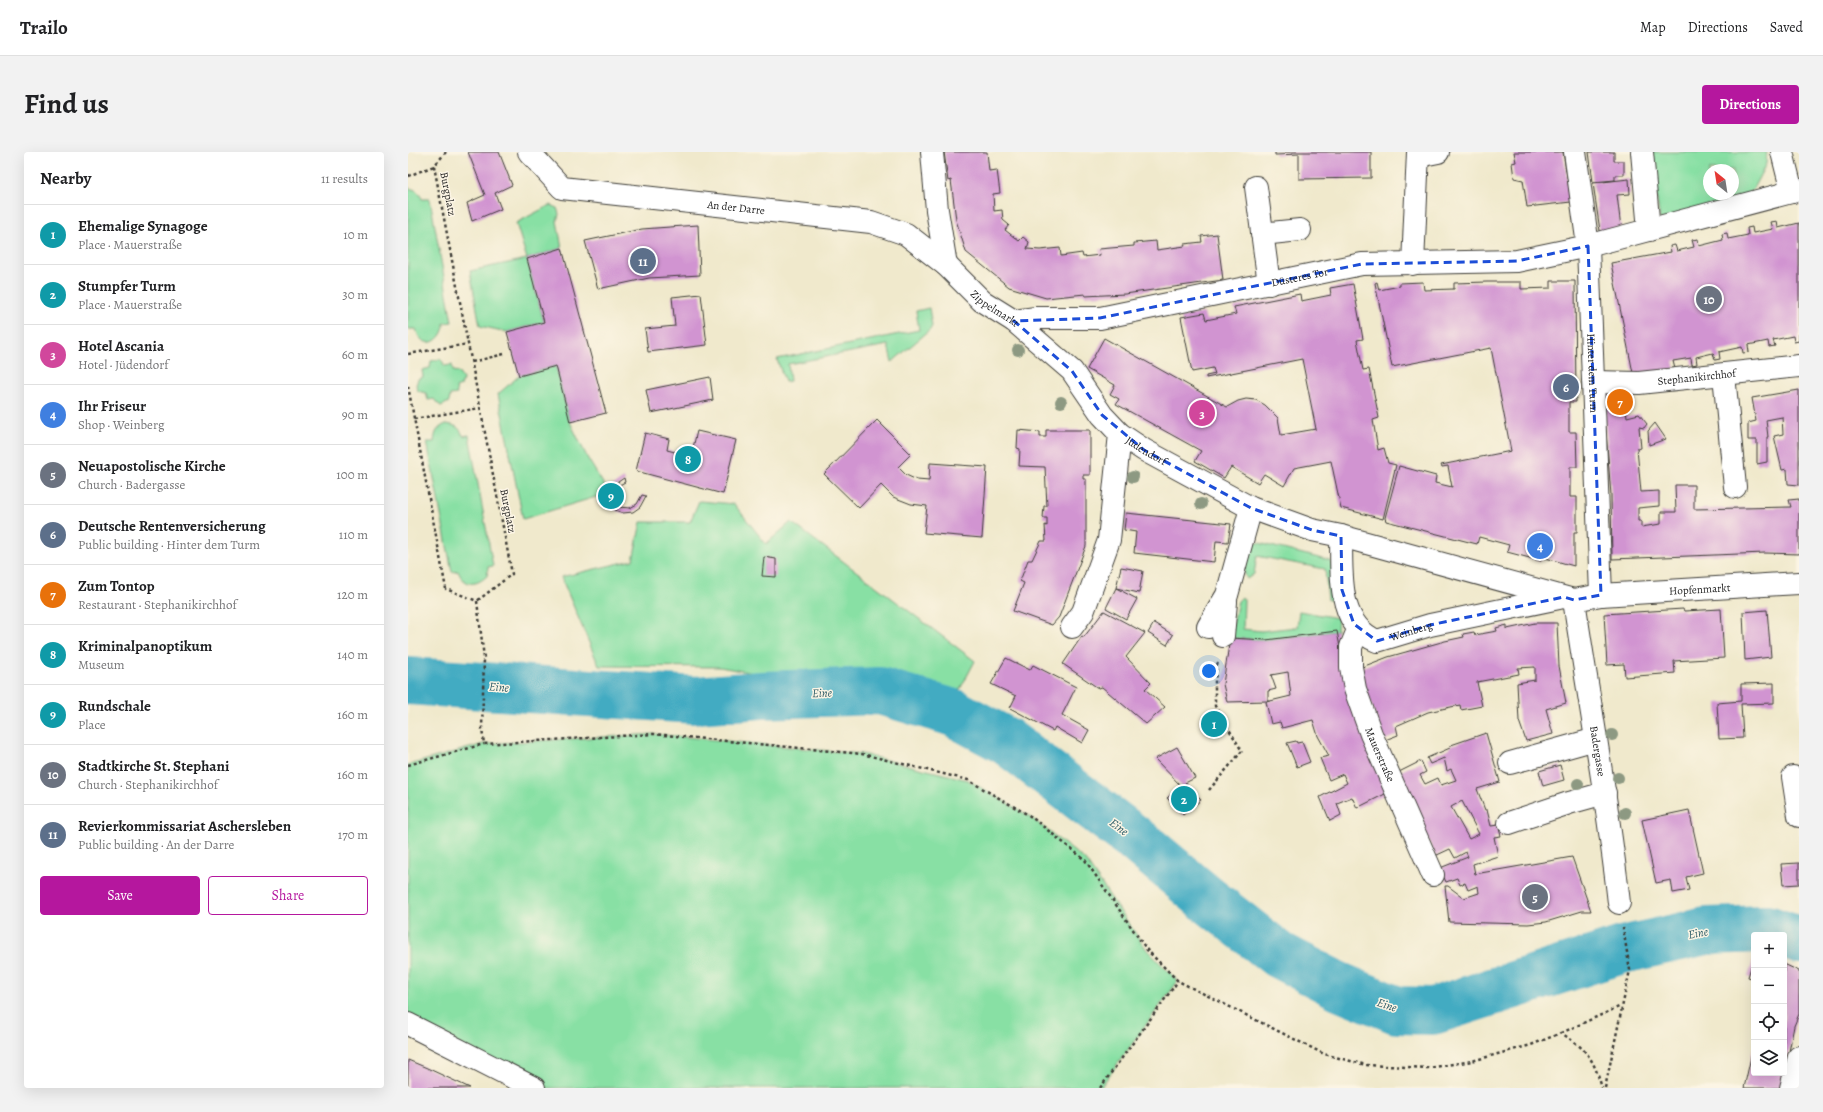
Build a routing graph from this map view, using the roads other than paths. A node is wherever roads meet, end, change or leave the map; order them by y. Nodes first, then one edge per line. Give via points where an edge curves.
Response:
1 (530, 152) edge
2 (932, 152) edge
3 (1575, 152) edge
4 (1642, 152) edge
5 (1782, 152) edge
6 (1425, 153) edge
7 (1256, 186) dead end
8 (1796, 191) edge
9 (1300, 230) dead end
10 (1648, 230) junction
11 (1262, 234) junction
12 (1588, 246) junction
13 (1414, 264) junction
14 (946, 265) junction
15 (1269, 284) junction
16 (1014, 321) junction
17 (1799, 366) edge
18 (1724, 375) junction
19 (1594, 382) junction
20 (1120, 434) junction
21 (1735, 487) dead end
22 (1251, 508) junction
23 (1312, 530) joint
24 (1341, 536) junction
25 (1799, 583) edge
26 (1601, 595) junction
27 (1569, 598) junction
28 (1072, 627) dead end
29 (1358, 630) junction
30 (1216, 632) road end
31 (1596, 739) junction
32 (1510, 763) dead end
33 (1793, 777) dead end
34 (1605, 794) junction
35 (1799, 816) edge
36 (1509, 823) dead end
37 (1433, 875) dead end
38 (1619, 903) road end
39 (408, 1024) edge
40 (1799, 1057) edge
41 (534, 1088) edge
42 (1790, 1088) edge

1 - 14 street, An der Darre via 562,188 871,222 906,234
2 - 14 street via 937,210
3 - 12 street, Hinter dem Turm
4 - 10 street
5 - 8 street
6 - 13 street
7 - 11 street
8 - 10 street
9 - 11 street
10 - 12 street
11 - 15 street
12 - 13 street, Düsteres Tor via 1517,261
12 - 19 street, Hinter dem Turm
13 - 15 street, Düsteres Tor via 1362,264
14 - 16 street, Zippelmarkt via 982,301
15 - 16 street, Düsteres Tor via 1100,318 1036,318
16 - 20 street, Zippelmarkt via 1072,371 1102,415
17 - 18 street, Stephanikirchhof
18 - 19 street, Stephanikirchhof via 1639,383
18 - 21 street
19 - 26 street, Hinter dem Turm
20 - 22 street, Jüdendorf via 1144,450
20 - 28 street, Jüdendorf via 1109,540 1083,612
22 - 23 street, Jüdendorf
22 - 30 street
23 - 24 street, Weinberg
24 - 27 street, Weinberg
24 - 29 street, Weinberg via 1342,590 1348,613
25 - 26 street, Hopfenmarkt
26 - 27 street, Weinberg
27 - 29 street, Weinberg via 1430,625 1377,641
27 - 31 street, Badergasse
29 - 37 street, Mauerstraße via 1351,647 1350,667 1354,689
31 - 32 street
31 - 34 street, Badergasse
33 - 35 street
34 - 36 street
34 - 38 street, Badergasse
39 - 41 street
40 - 42 street

